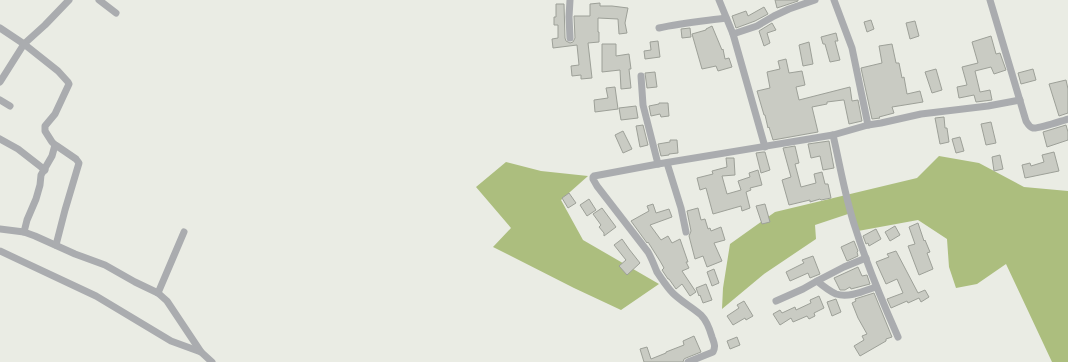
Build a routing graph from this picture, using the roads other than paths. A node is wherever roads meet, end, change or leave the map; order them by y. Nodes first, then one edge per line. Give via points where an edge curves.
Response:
1 (69, 0) edge
2 (99, 0) edge
3 (570, 0) edge
4 (718, 0) edge
5 (815, 0) edge
6 (834, 0) edge
7 (990, 0) edge
8 (116, 13) dead end
9 (726, 18) junction
10 (659, 28) dead end
11 (1, 29) edge
12 (733, 34) junction
13 (570, 38) dead end
14 (24, 44) junction
15 (641, 76) dead end
16 (0, 82) edge
17 (0, 100) edge
18 (1020, 100) junction
19 (10, 106) dead end
20 (1068, 119) edge
21 (868, 125) junction
22 (833, 135) junction
23 (0, 140) edge
24 (55, 145) junction
25 (765, 147) junction
26 (667, 163) junction
27 (658, 164) junction
28 (45, 170) junction
29 (0, 229) edge
30 (24, 232) junction
31 (184, 232) dead end
32 (686, 232) dead end
33 (56, 245) junction
34 (0, 251) edge
35 (866, 258) junction
36 (817, 281) junction
37 (876, 287) junction
38 (158, 293) junction
39 (776, 301) dead end
40 (898, 337) dead end
41 (201, 352) junction
42 (212, 362) edge
43 (688, 362) edge

1 - 14 street
2 - 8 street
3 - 13 street
4 - 9 street
5 - 12 street
6 - 21 street via 852,48
7 - 18 street
9 - 10 street
9 - 12 street
11 - 14 street
12 - 25 street
14 - 16 street
14 - 24 street via 69,83 55,114 45,126 45,131
15 - 27 street via 643,105
17 - 19 street
18 - 20 street via 1026,121 1031,128
18 - 21 street via 921,114
21 - 22 street
22 - 25 street
22 - 35 street via 854,226
23 - 28 street via 18,149
24 - 28 street
24 - 33 street via 79,163
25 - 26 street
26 - 27 street
26 - 32 street via 682,208
27 - 43 street via 602,174 594,176 593,179 648,252 671,292 702,316 709,327 715,344 713,352
28 - 30 street via 41,175 36,199
29 - 30 street
30 - 33 street
31 - 38 street
33 - 38 street
34 - 41 street via 96,296 171,341
35 - 36 street
35 - 37 street
36 - 37 street via 836,294 858,293
36 - 39 street
37 - 40 street
38 - 41 street via 167,301
41 - 42 street

